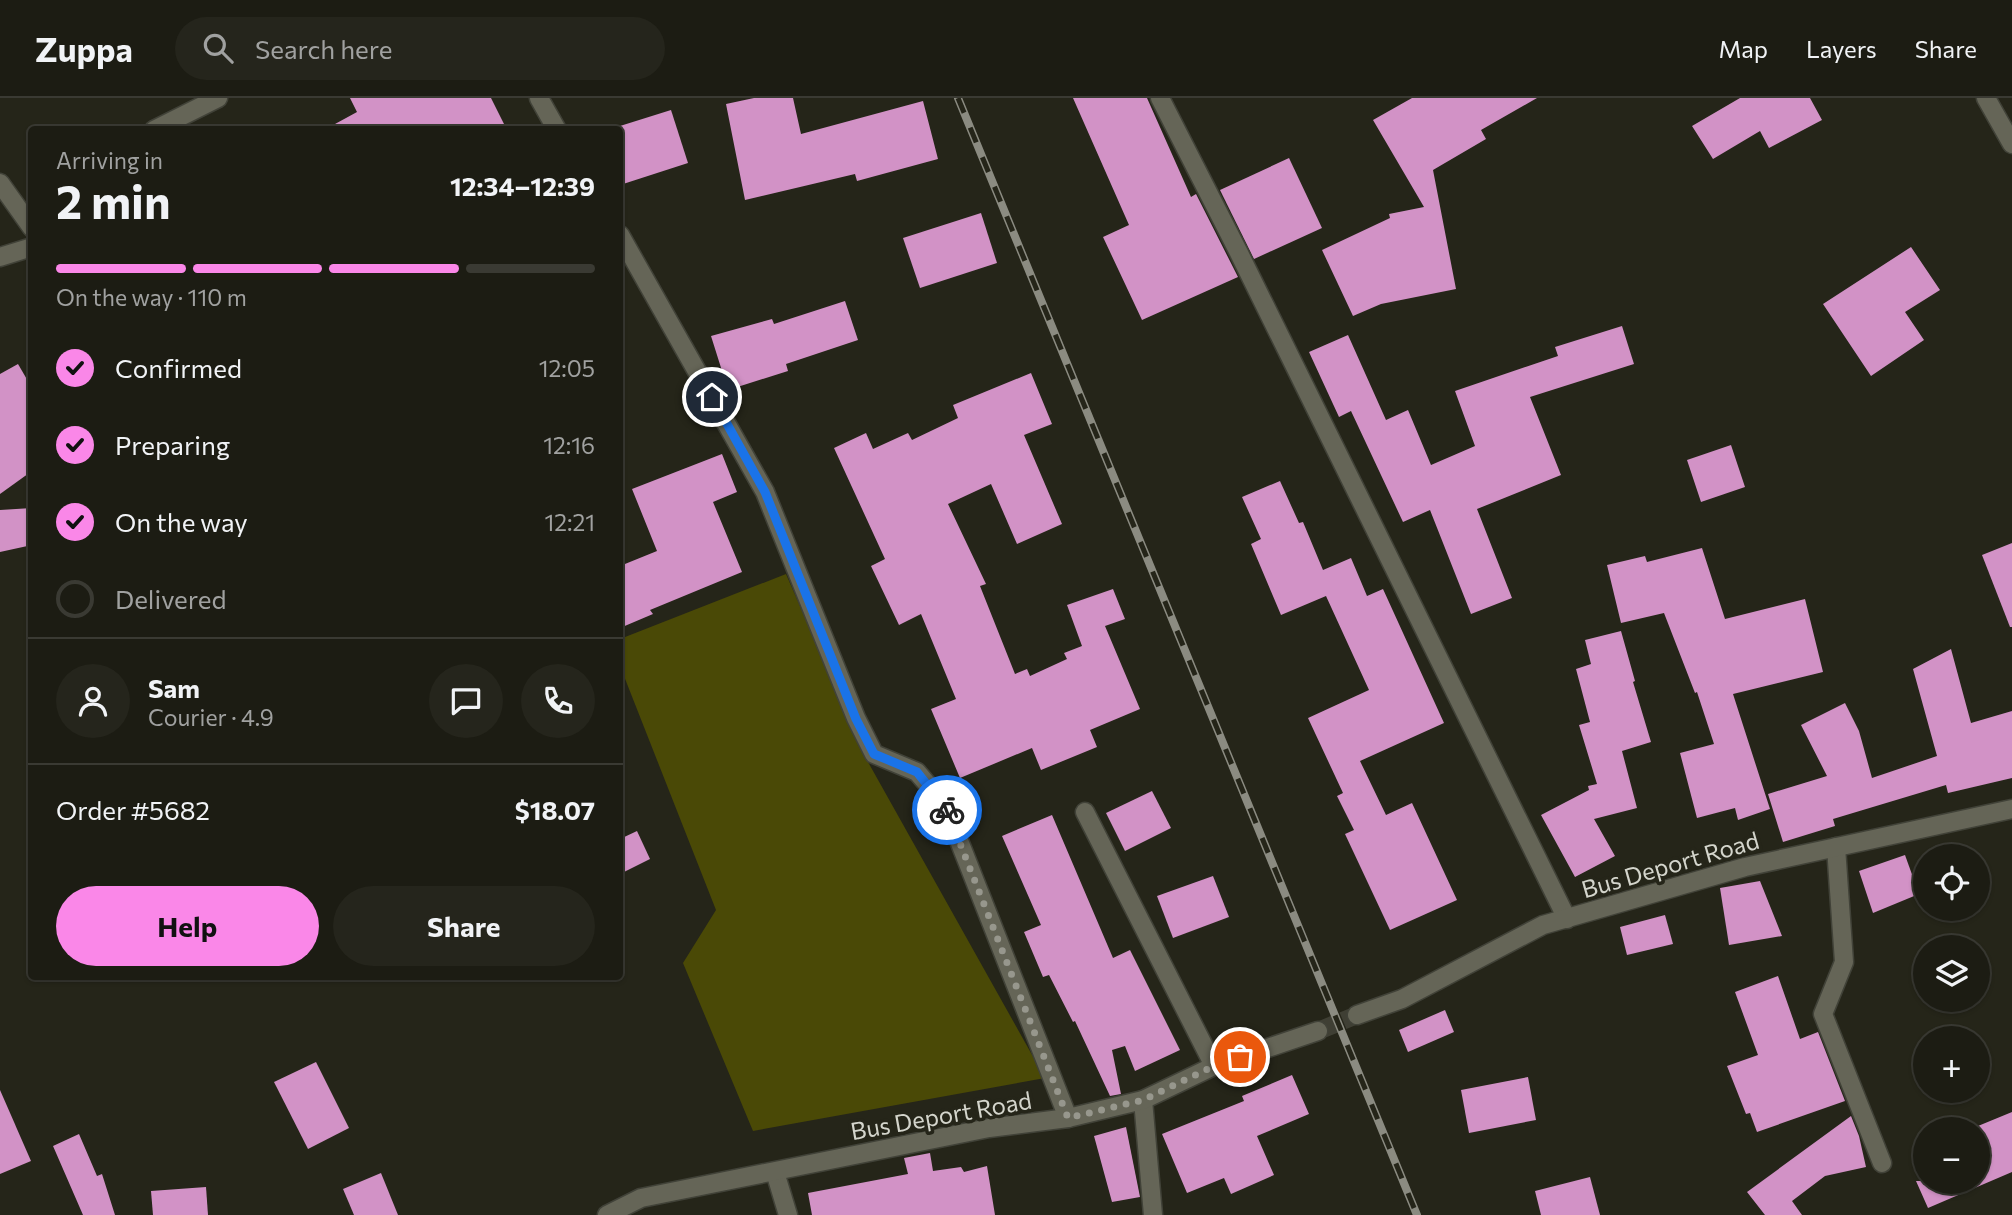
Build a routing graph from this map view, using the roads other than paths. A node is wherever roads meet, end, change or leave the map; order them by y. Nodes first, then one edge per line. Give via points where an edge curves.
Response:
1 (218, 98) edge
2 (539, 98) edge
3 (1160, 98) edge
4 (1986, 98) edge
5 (162, 126) edge
6 (556, 126) edge
7 (2012, 144) edge
8 (0, 183) edge
9 (28, 222) edge
10 (623, 240) edge
11 (28, 248) edge
12 (0, 257) edge
13 (2012, 809) edge
14 (1085, 812) dead end
15 (1836, 847) junction
16 (1567, 919) junction
17 (1357, 1016) tunnel mouth
18 (1318, 1031) tunnel mouth
19 (1214, 1066) junction
20 (1143, 1100) junction
21 (1068, 1118) junction
22 (1882, 1163) dead end
23 (775, 1172) junction
24 (607, 1215) edge
25 (788, 1215) edge
26 (1153, 1215) edge

1 - 5 street
2 - 6 street
3 - 16 street
4 - 7 street
8 - 9 street
10 - 21 street via 765,492 874,754 917,772 946,805
11 - 12 street
13 - 15 street, Bus Deport Road
14 - 19 street
15 - 16 street, Bus Deport Road via 1745,867
15 - 22 street via 1844,962 1823,1014
16 - 17 street, Bus Deport Road via 1543,925 1402,999
18 - 19 street, Bus Deport Road
19 - 20 street, Bus Deport Road
20 - 21 street, Bus Deport Road
20 - 26 street
21 - 23 street, Bus Deport Road via 989,1128
23 - 24 street, Bus Deport Road via 641,1198
23 - 25 street

